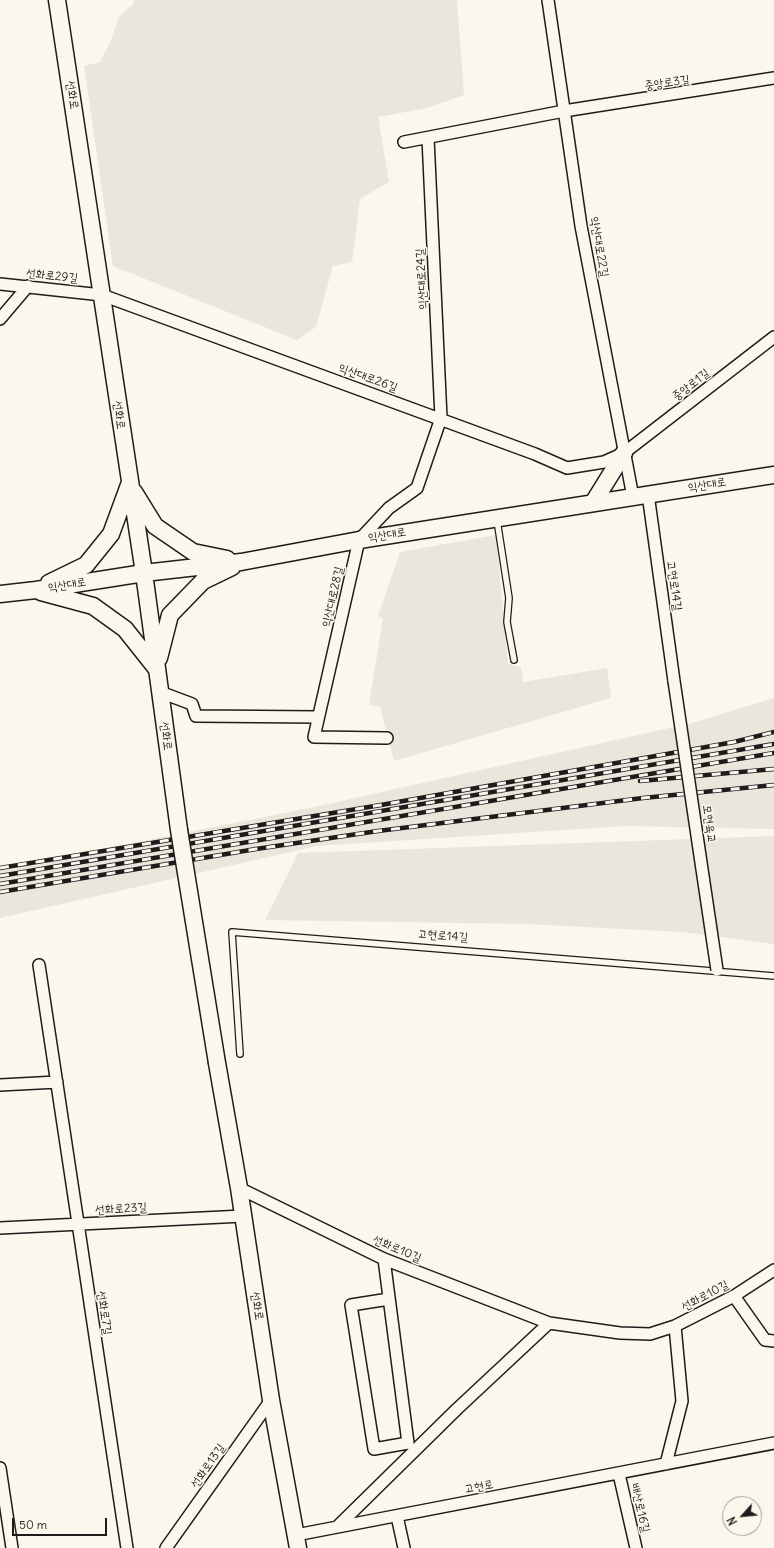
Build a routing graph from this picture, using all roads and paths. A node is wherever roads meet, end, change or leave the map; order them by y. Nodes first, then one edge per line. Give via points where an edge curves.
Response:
1 (57, 0) edge
2 (548, 0) edge
3 (774, 78) edge
4 (564, 111) junction
5 (428, 138) junction
6 (404, 142) dead end
7 (0, 284) edge
8 (28, 286) junction
9 (102, 295) junction
10 (0, 320) edge
11 (774, 338) edge
12 (441, 418) junction
13 (624, 453) junction
14 (774, 475) edge
15 (129, 484) junction
16 (640, 496) junction
17 (593, 503) junction
18 (496, 517) junction
19 (359, 540) junction
20 (241, 562) junction
21 (144, 573) junction
22 (36, 590) junction
23 (0, 594) edge
24 (514, 660) dead end
25 (156, 668) junction
26 (674, 681) joint
27 (160, 692) junction
28 (318, 717) junction
29 (387, 738) dead end
30 (39, 965) dead end
31 (717, 970) junction
32 (774, 976) edge
33 (240, 1054) dead end
34 (57, 1082) junction
35 (0, 1085) edge
36 (239, 1188) junction
37 (243, 1216) junction
38 (78, 1224) junction
39 (0, 1228) edge
40 (384, 1259) junction
41 (774, 1270) edge
42 (734, 1296) junction
43 (389, 1299) junction
44 (549, 1322) junction
45 (675, 1326) junction
46 (774, 1341) edge
47 (272, 1400) junction
48 (774, 1443) edge
49 (666, 1464) junction
50 (0, 1468) edge
51 (619, 1474) junction
52 (397, 1516) junction
53 (338, 1526) junction
54 (297, 1542) edge
55 (12, 1548) edge
56 (127, 1548) edge
57 (166, 1548) edge
58 (404, 1548) edge
59 (636, 1548) edge

1 - 9 main road, 선화로
2 - 4 street, 익산대로22길
3 - 4 street, 중앙로3길
4 - 5 street
4 - 13 street, 익산대로22길 via 581,226
5 - 6 street
5 - 12 street, 익산대로24길
7 - 8 street, 선화로29길
8 - 9 street, 선화로29길
8 - 10 street
9 - 12 street, 익산대로26길
9 - 15 main road, 선화로
11 - 13 street, 중앙로1길
12 - 13 street, 익산대로26길 via 567,468 604,462
12 - 19 street via 417,488 389,508
13 - 16 street, 익산대로22길
13 - 17 main road
14 - 16 main road, 익산대로
15 - 20 main road via 155,526 193,552
15 - 21 main road, 선화로
15 - 22 main road via 111,534 86,565
16 - 17 main road, 익산대로
16 - 26 street, 고현로14길
17 - 18 main road, 익산대로
18 - 19 main road, 익산대로
18 - 24 lane via 509,598 507,622
19 - 20 main road, 익산대로
19 - 28 street, 익산대로28길
20 - 21 main road, 익산대로
20 - 25 main road via 203,581 170,615
21 - 22 main road, 익산대로
21 - 25 main road, 선화로
22 - 23 main road, 익산대로
22 - 25 main road via 93,606 125,629
25 - 27 main road, 선화로
26 - 31 street, 모현육교, bridge
27 - 28 street via 192,704 196,716
27 - 36 main road, 선화로, bridge via 179,830
28 - 29 street, 익산대로28길 via 314,737
30 - 34 street, 선화로7길
31 - 32 lane, 고현로14길
31 - 33 lane, 고현로14길 via 232,932
34 - 35 street
34 - 38 street, 선화로7길
36 - 37 main road, 선화로
36 - 40 street, 선화로10길
37 - 38 street, 선화로23길
37 - 47 main road, 선화로
38 - 39 street, 선화로23길
38 - 56 street, 선화로7길
40 - 43 street
40 - 44 street, 선화로10길
41 - 42 street, 선화로10길
42 - 45 street, 선화로10길
42 - 46 street via 765,1340
43 - 43 street via 351,1305 374,1449 408,1443
44 - 45 street, 선화로10길 via 620,1333 650,1334
44 - 53 street
45 - 49 street via 682,1401
47 - 54 main road, 선화로
47 - 57 street, 선화로13길
48 - 49 street, 고현로
49 - 51 street, 고현로
50 - 55 street
51 - 52 street, 고현로
51 - 59 street, 배산로16길
52 - 53 street, 고현로
52 - 58 street
53 - 54 street, 고현로

